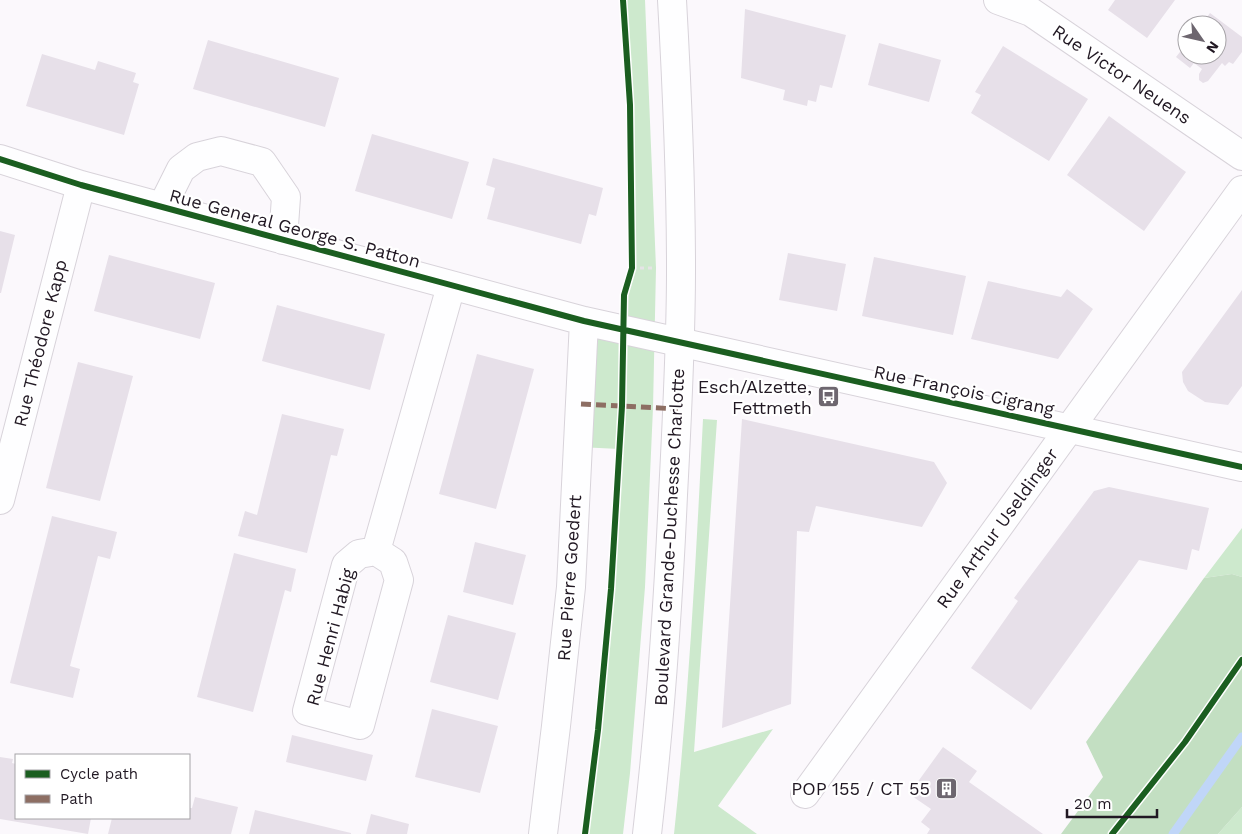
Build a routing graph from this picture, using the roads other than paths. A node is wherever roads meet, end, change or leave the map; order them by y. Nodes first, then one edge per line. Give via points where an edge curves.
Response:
1 (672, 0) edge
2 (998, 0) edge
3 (1242, 156) edge
4 (0, 159) edge
5 (81, 185) junction
6 (1242, 190) edge
7 (162, 207) junction
8 (283, 240) junction
9 (451, 286) junction
10 (584, 321) junction
11 (679, 343) junction
12 (1069, 429) junction
13 (1242, 467) edge
14 (0, 500) edge
15 (376, 551) junction
16 (804, 794) dead end
17 (543, 834) edge
18 (647, 834) edge

1 - 11 street, Boulevard Grande-Duchesse Charlotte via 680,229
2 - 3 street, Rue Victor Neuens via 1031,12
4 - 5 street, Rue General George S. Patton
5 - 7 street, Rue General George S. Patton
5 - 14 street, Rue Théodore Kapp
6 - 12 street, Rue Arthur Useldinger
7 - 8 street, Rue General George S. Patton
7 - 8 street, Rue General George S. Patton via 181,169 197,156 221,151 262,162 286,197
8 - 9 street, Rue General George S. Patton
9 - 10 street, Rue General George S. Patton
9 - 15 street
10 - 11 street, Rue François Cigrang
10 - 17 street, Rue Pierre Goedert via 571,587
11 - 12 street, Rue François Cigrang
11 - 18 street, Boulevard Grande-Duchesse Charlotte via 669,590
12 - 13 street, Rue François Cigrang
12 - 16 street, Rue Arthur Useldinger
15 - 15 street, Rue Henri Habig via 359,554 346,565 307,711 360,725 398,580 393,562

